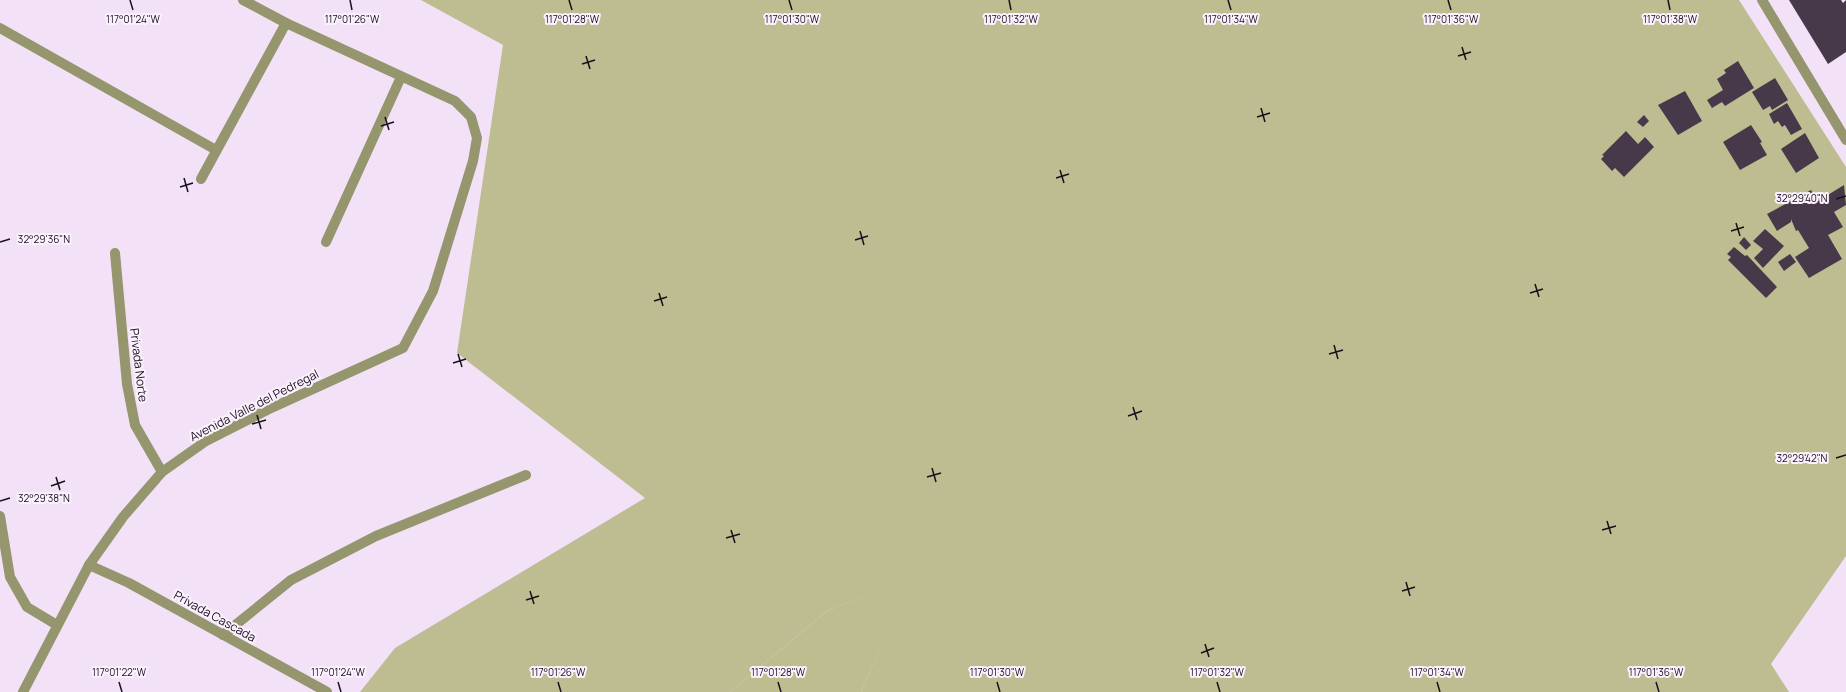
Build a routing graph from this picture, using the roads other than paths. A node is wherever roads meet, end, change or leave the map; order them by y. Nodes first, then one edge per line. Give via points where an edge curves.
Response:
1 (243, 0) edge
2 (1762, 0) edge
3 (286, 23) junction
4 (0, 28) edge
5 (402, 77) junction
6 (1846, 140) edge
7 (216, 150) junction
8 (201, 179) dead end
9 (326, 242) dead end
10 (115, 254) dead end
11 (162, 472) junction
12 (526, 475) dead end
13 (0, 516) edge
14 (89, 565) junction
15 (57, 625) junction
16 (223, 635) junction
17 (24, 691) edge
18 (327, 692) edge

1 - 3 street
2 - 6 street
3 - 5 street
3 - 7 street
4 - 7 street
5 - 9 street
5 - 11 street, Avenida Valle del Pedregal via 455,101 471,117 477,138 473,161 433,291 403,348 206,441
7 - 8 street
10 - 11 street, Privada Norte via 127,384 135,425
11 - 14 street, Avenida Valle del Pedregal via 122,517
12 - 16 street via 376,536 291,580
13 - 15 street via 10,577 26,607
14 - 15 street, Avenida Valle del Pedregal
14 - 16 street, Privada Cascada via 129,583
15 - 17 street, Avenida Valle del Pedregal
16 - 18 street, Privada Cascada

